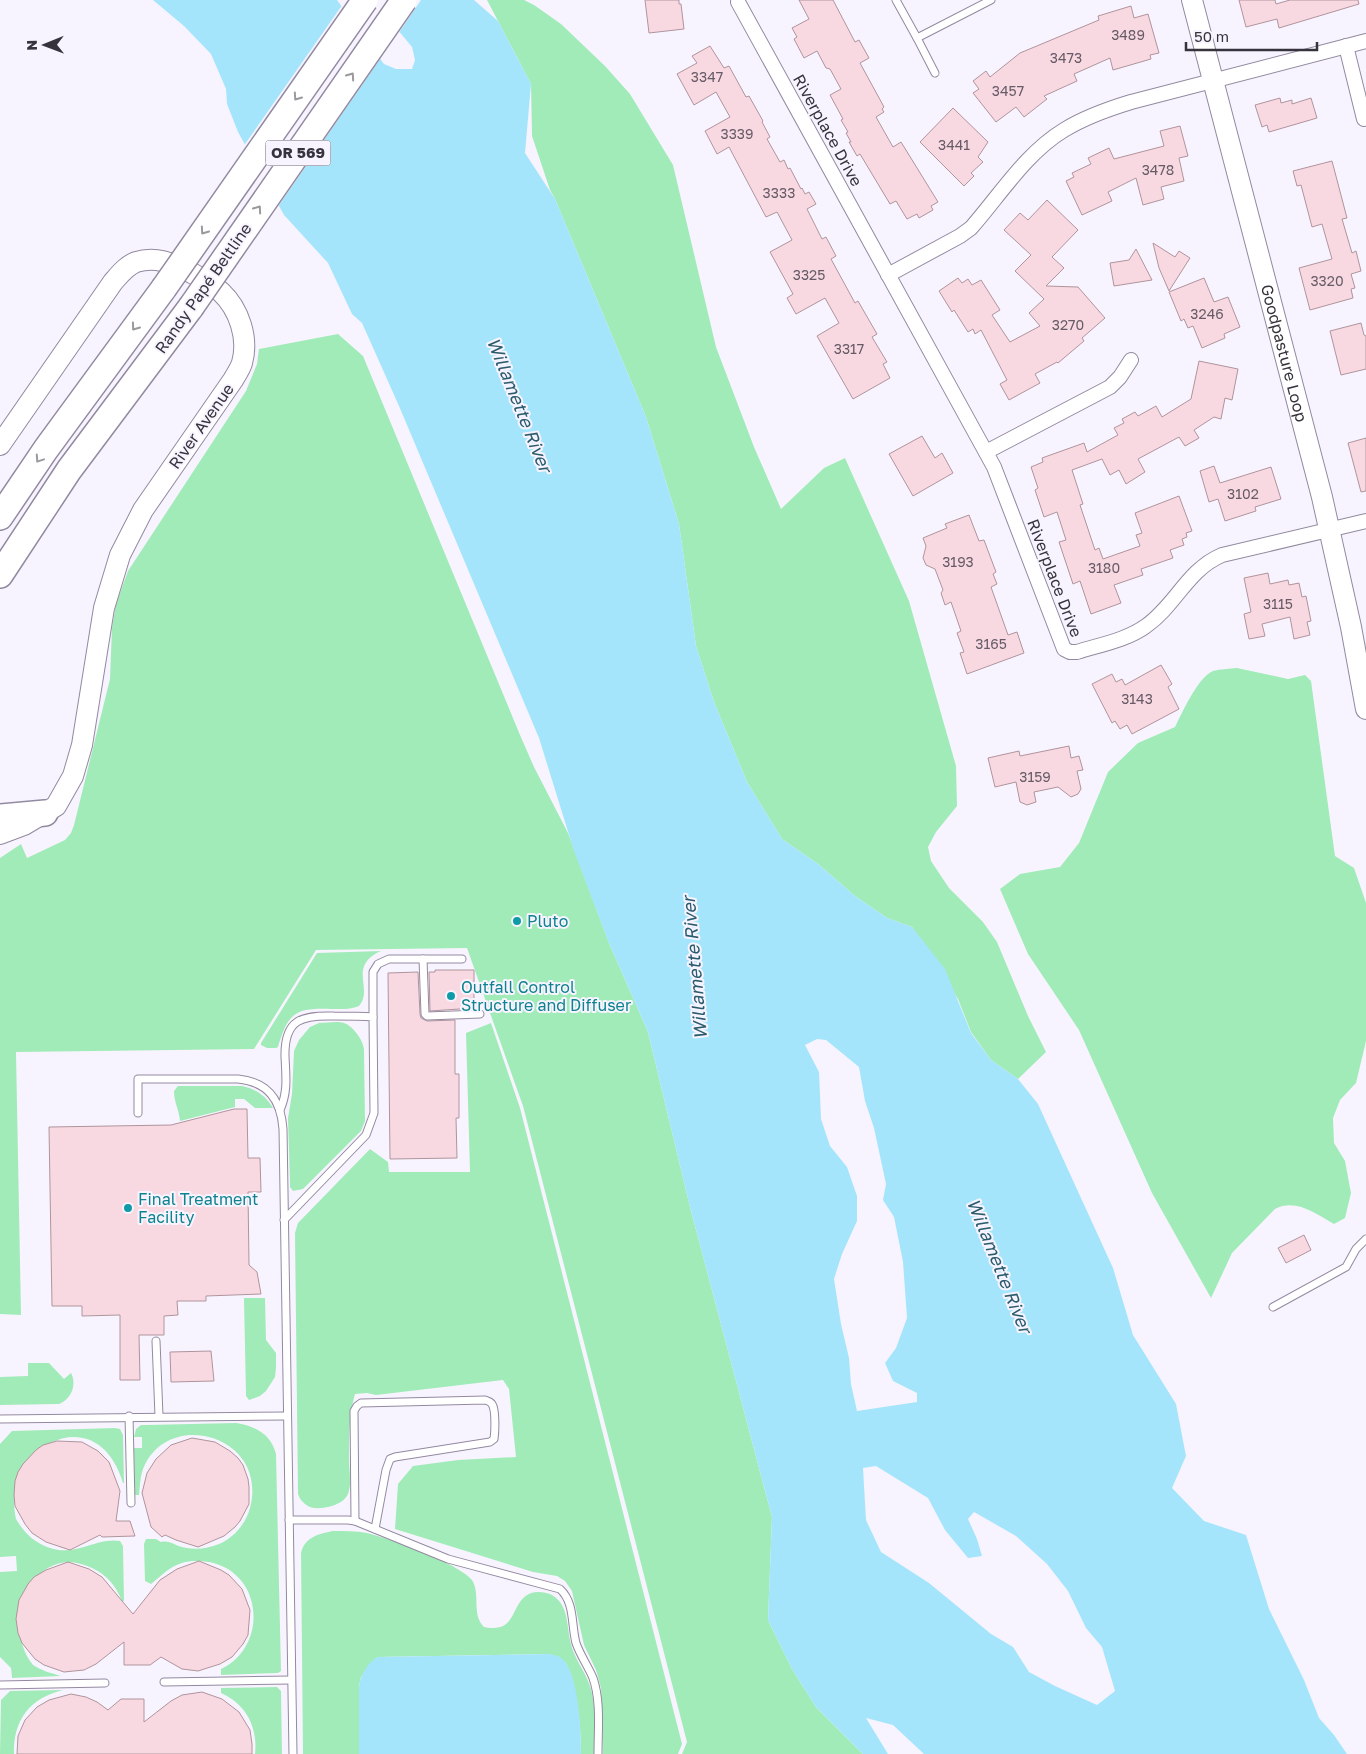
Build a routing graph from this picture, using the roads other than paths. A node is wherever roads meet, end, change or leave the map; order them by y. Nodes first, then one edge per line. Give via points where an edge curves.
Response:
1 (364, 0) edge
2 (404, 0) edge
3 (896, 0) edge
4 (992, 0) edge
5 (1192, 0) edge
6 (738, 2) dead end
7 (917, 38) junction
8 (1366, 41) edge
9 (1346, 46) junction
10 (935, 73) dead end
11 (1212, 81) junction
12 (1364, 119) dead end
13 (888, 275) junction
14 (1131, 360) dead end
15 (132, 385) junction
16 (0, 445) edge
17 (986, 452) junction
18 (0, 517) edge
19 (1366, 521) edge
20 (1330, 530) junction
21 (0, 575) edge
22 (0, 596) edge
23 (1366, 709) edge
24 (45, 813) joint
25 (3, 831) edge
26 (462, 959) dead end
27 (423, 960) junction
28 (480, 1014) dead end
29 (373, 1017) junction
30 (280, 1110) junction
31 (138, 1113) dead end
32 (284, 1220) junction
33 (1366, 1239) edge
34 (1273, 1307) dead end
35 (156, 1341) dead end
36 (129, 1416) junction
37 (159, 1416) junction
38 (287, 1416) junction
39 (0, 1419) edge
40 (130, 1503) dead end
41 (289, 1520) junction
42 (355, 1521) junction
43 (375, 1529) junction
44 (291, 1680) junction
45 (105, 1682) dead end
46 (164, 1682) dead end
47 (0, 1685) edge
48 (293, 1754) edge
49 (598, 1754) edge

1 -> 18 highway, Randy Papé Beltline / OR 569, bridge
15 -> 2 highway, Randy Papé Beltline / OR 569, bridge
3 - 7 lane
4 - 7 lane
5 - 11 street, Goodpasture Loop
6 - 13 street, Riverplace Drive
7 - 10 lane
8 - 9 street
9 - 11 street
9 - 12 street
11 - 13 street via 1112,108 1062,131 1025,163 971,228
11 - 20 street, Goodpasture Loop
13 - 17 street, Riverplace Drive
14 - 17 street via 1110,387
15 - 21 highway, Randy Papé Beltline / OR 569 via 69,470
15 - 22 highway via 75,482
16 - 24 street, River Avenue via 113,282 128,266 151,260 167,261 220,291 232,304 243,334 242,364 142,510 120,555 104,608 77,765 56,806
17 - 20 street, Riverplace Drive via 1001,483 1061,646 1070,652 1126,636 1144,627 1167,607 1197,570 1213,559
19 - 20 street
20 - 23 street, Goodpasture Loop
24 - 25 highway
26 - 27 lane
27 - 28 lane via 427,1016
27 - 29 lane via 389,959 375,967
29 - 30 lane via 312,1016 296,1022 285,1047 286,1093
29 - 32 lane via 374,1104 371,1124 366,1134
30 - 31 lane via 270,1093 251,1080 138,1079
30 - 32 lane
32 - 38 lane
33 - 34 lane via 1346,1266
35 - 37 lane
36 - 37 lane
36 - 39 lane
36 - 40 lane
37 - 38 lane
38 - 41 lane
41 - 42 lane
41 - 44 lane
42 - 43 lane
42 - 43 lane via 356,1406 361,1403 490,1402 495,1434 490,1442 390,1459
43 - 49 lane via 448,1559 552,1585 565,1594 570,1603 576,1643 597,1693
44 - 46 lane
44 - 48 lane
45 - 47 lane

